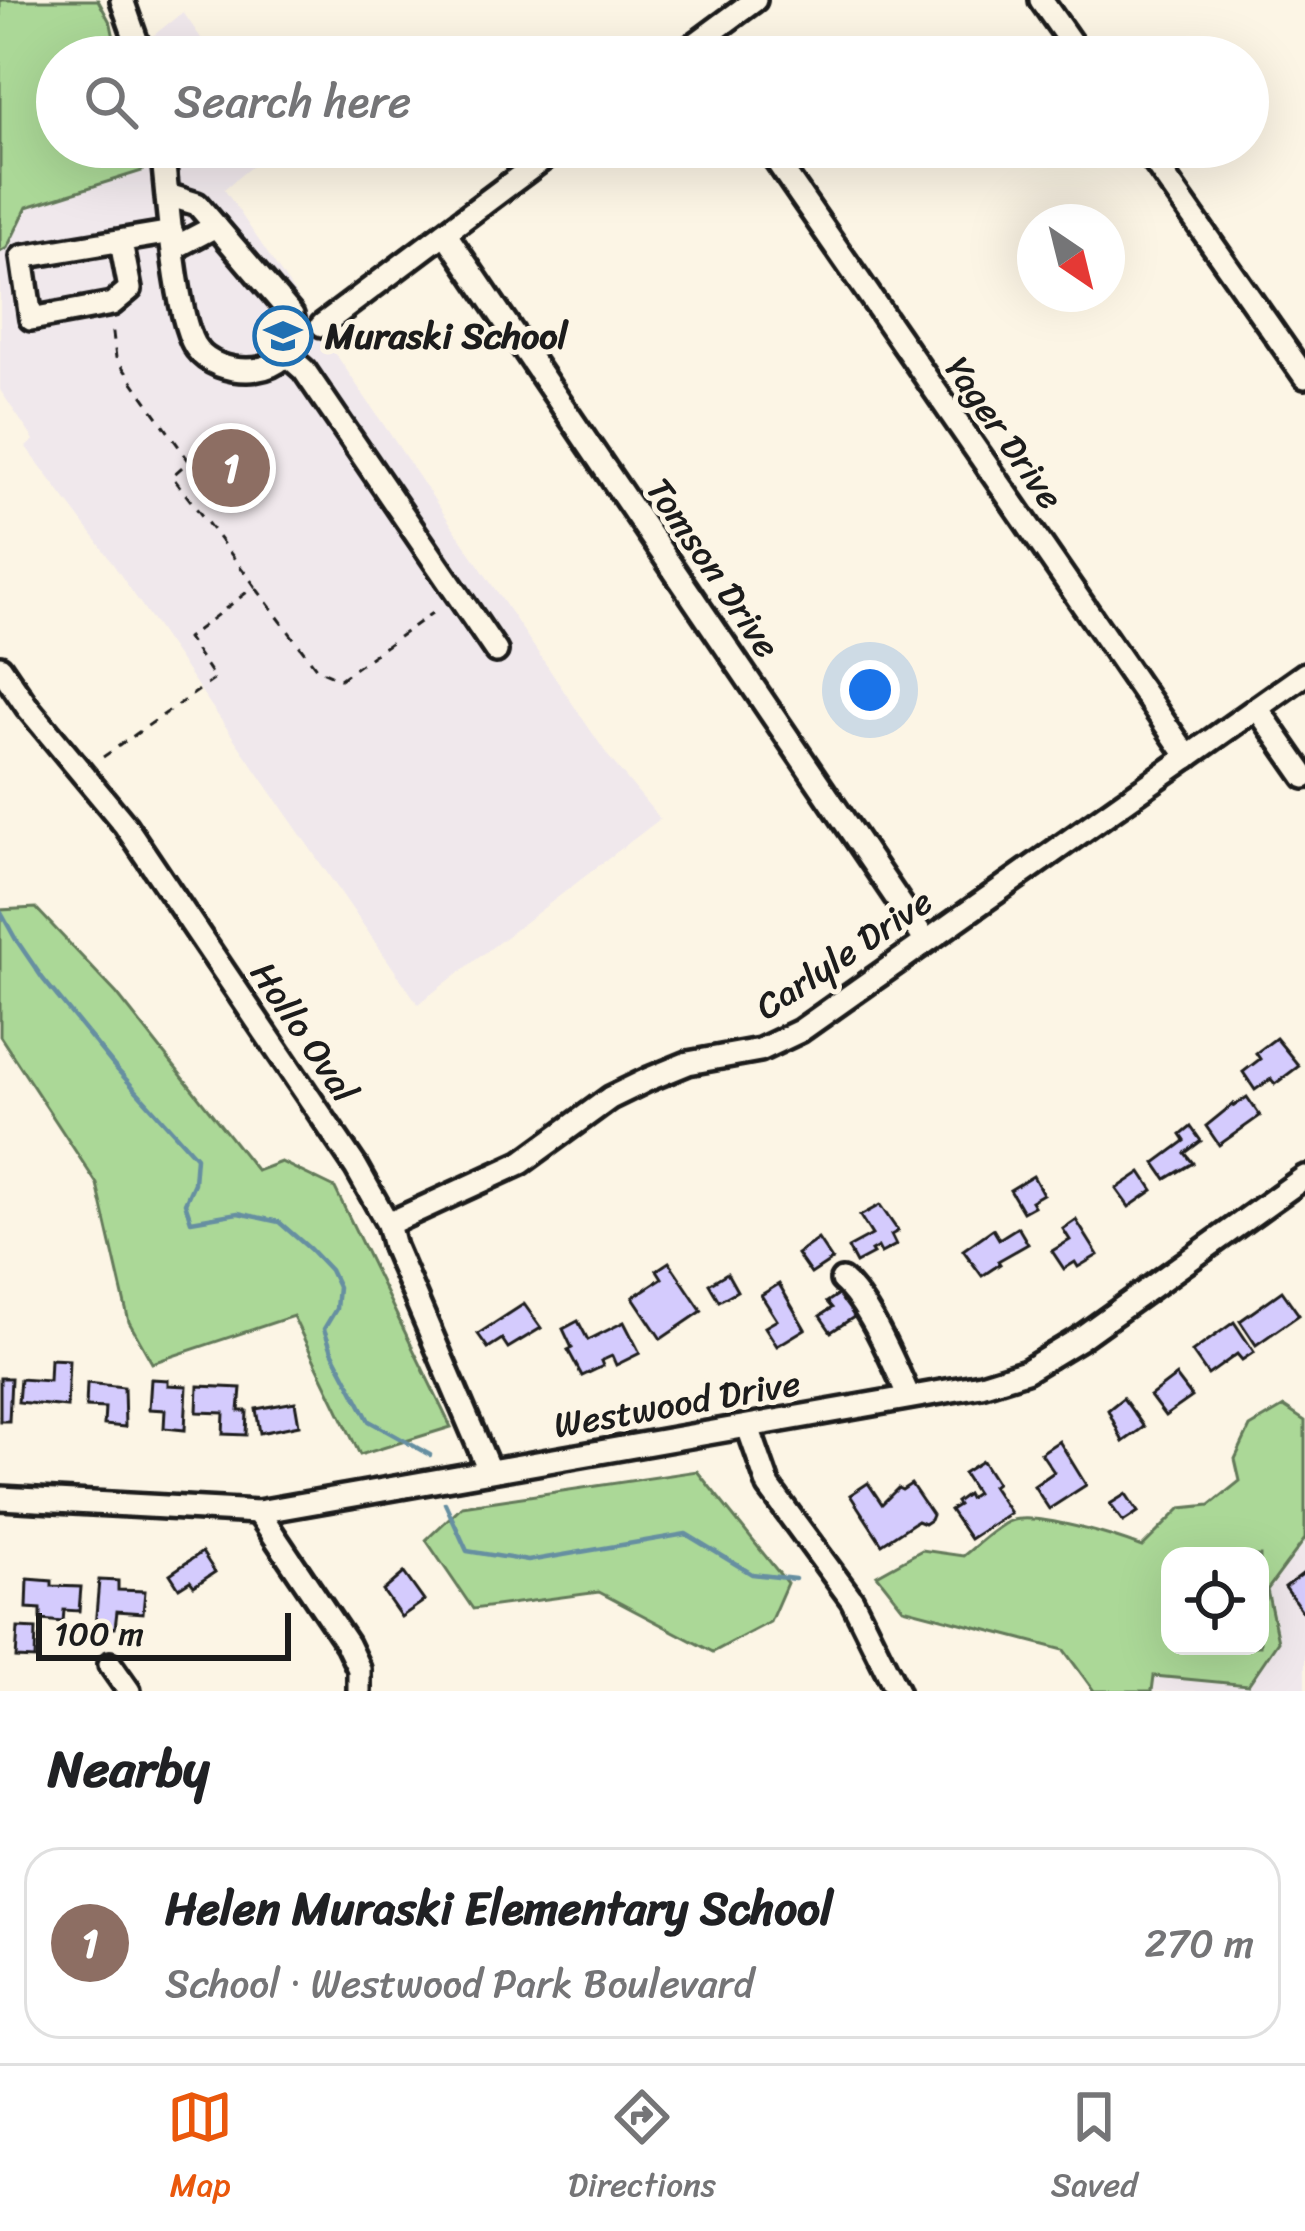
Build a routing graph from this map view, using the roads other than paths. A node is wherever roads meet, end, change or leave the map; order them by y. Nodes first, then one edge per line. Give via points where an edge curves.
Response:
1 (122, 0) edge
2 (755, 0) edge
3 (1041, 0) edge
4 (135, 36) edge
5 (712, 36) edge
6 (1066, 36) edge
7 (164, 168) edge
8 (531, 168) edge
9 (781, 168) edge
10 (1159, 168) edge
11 (168, 195) junction
12 (216, 226) junction
13 (445, 233) junction
14 (173, 240) junction
15 (121, 242) junction
16 (322, 325) dead end
17 (288, 356) junction
18 (1305, 377) edge
19 (496, 651) dead end
20 (0, 667) edge
21 (1305, 674) edge
22 (1257, 708) junction
23 (1187, 757) junction
24 (1305, 777) edge
25 (926, 940) junction
26 (1305, 1177) edge
27 (388, 1224) junction
28 (842, 1280) dead end
29 (909, 1397) junction
30 (748, 1427) junction
31 (489, 1470) junction
32 (0, 1498) edge
33 (258, 1512) junction
34 (110, 1664) dead end
35 (129, 1691) edge
36 (359, 1691) edge
37 (897, 1691) edge

1 - 4 street
2 - 5 street
3 - 6 street
7 - 11 street
8 - 13 street
9 - 23 street, Yager Drive
10 - 18 street
11 - 12 street via 197,204
11 - 14 street
12 - 14 street
12 - 17 street via 292,315 298,338
13 - 16 street
13 - 25 street, Tomson Drive
14 - 15 street
14 - 17 street via 196,349 238,370 263,370
15 - 15 street via 22,257 31,319 112,304 130,289
17 - 19 street
20 - 27 street, Hollo Oval via 125,825
21 - 22 street, Carlyle Drive
22 - 23 street, Carlyle Drive
22 - 24 street
23 - 25 street, Carlyle Drive
25 - 27 street, Carlyle Drive via 800,1030 760,1050 649,1079 520,1163
26 - 29 street, Westwood Drive via 1026,1371
27 - 31 street, Hollo Oval
28 - 29 street
29 - 30 street, Westwood Drive
30 - 31 street, Westwood Drive
30 - 37 street via 769,1486 852,1600
31 - 33 street, Westwood Drive
32 - 33 street, Westwood Drive
33 - 36 street via 347,1644
34 - 35 street

